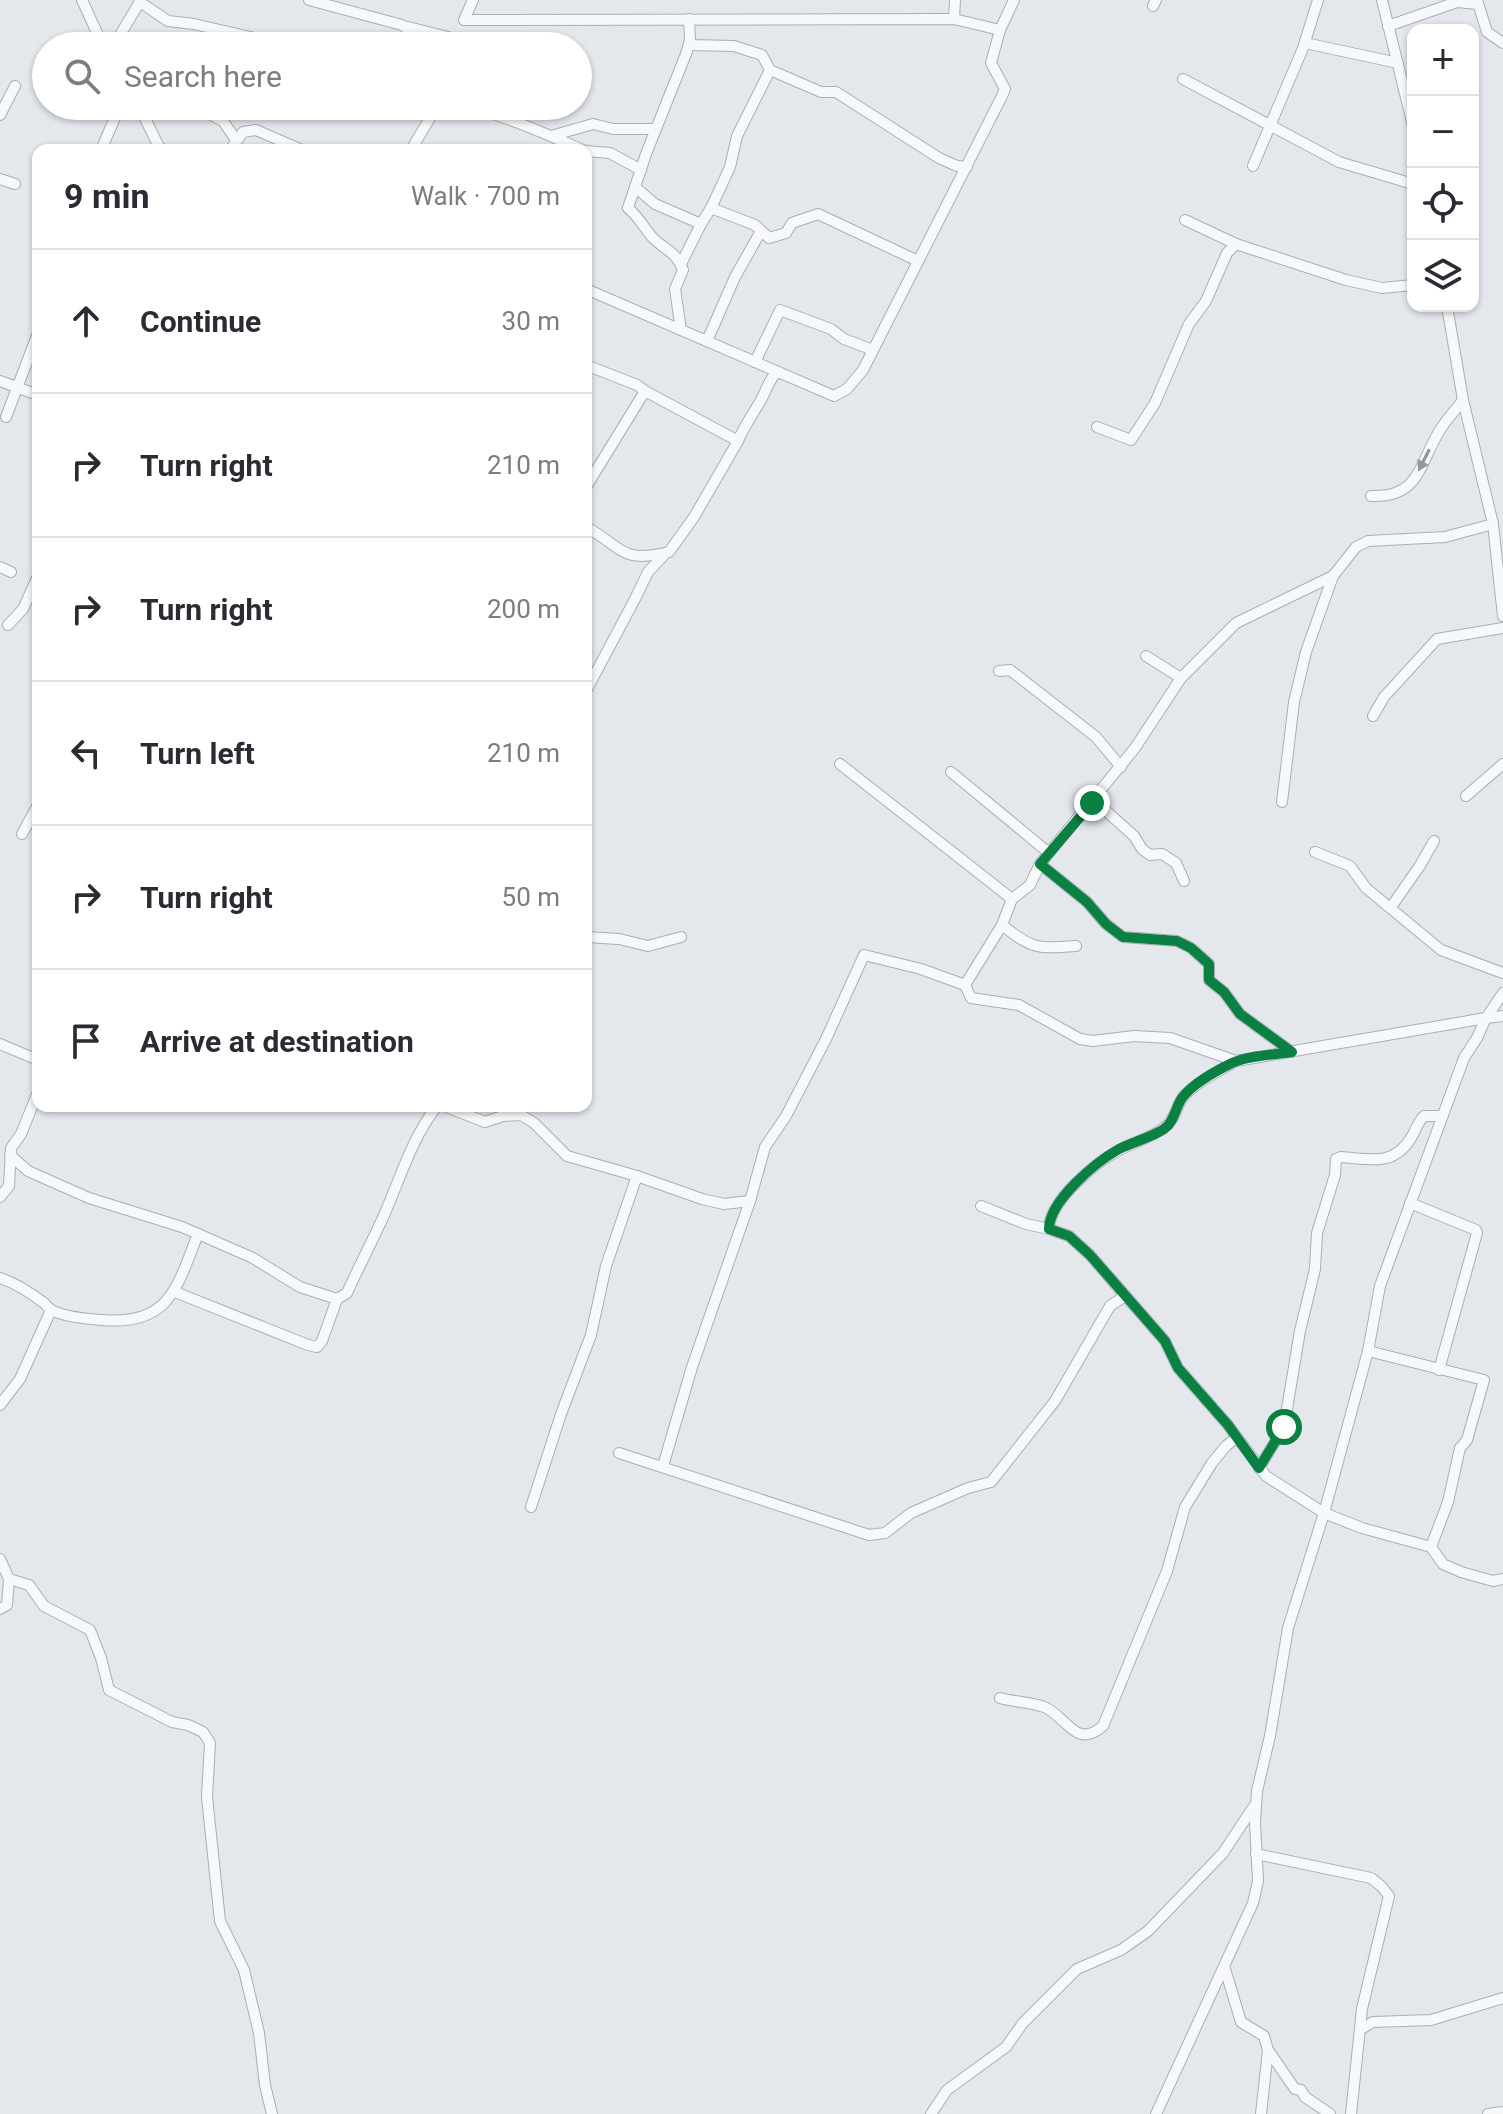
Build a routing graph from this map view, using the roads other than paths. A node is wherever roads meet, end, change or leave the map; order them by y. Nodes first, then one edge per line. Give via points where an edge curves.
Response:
1 (82, 0) edge
2 (309, 0) edge
3 (473, 0) edge
4 (955, 0) edge
5 (1014, 0) edge
6 (1318, 0) edge
7 (1382, 0) edge
8 (140, 1) edge
9 (1477, 2) edge
10 (689, 19) junction
11 (954, 19) junction
12 (464, 20) junction
13 (402, 25) junction
14 (1388, 26) junction
15 (1000, 30) junction
16 (99, 32) edge
17 (122, 32) edge
18 (228, 32) edge
19 (412, 32) edge
20 (424, 32) edge
21 (461, 32) edge
22 (1305, 43) junction
23 (1503, 43) edge
24 (689, 45) junction
25 (1398, 63) junction
26 (770, 70) junction
27 (1183, 79) dead end
28 (15, 86) dead end
29 (1407, 101) edge
30 (0, 115) edge
31 (114, 120) edge
32 (146, 120) edge
33 (221, 120) edge
34 (429, 120) edge
35 (511, 120) edge
36 (1271, 126) junction
37 (656, 129) junction
38 (551, 136) junction
39 (104, 144) edge
40 (158, 144) edge
41 (233, 144) edge
42 (234, 144) edge
43 (288, 144) edge
44 (415, 144) edge
45 (569, 144) edge
46 (592, 152) edge
47 (1253, 166) dead end
48 (967, 167) junction
49 (641, 170) junction
50 (0, 179) edge
51 (1407, 182) edge
52 (15, 184) dead end
53 (635, 187) junction
54 (711, 208) junction
55 (1185, 220) dead end
56 (701, 224) junction
57 (761, 231) junction
58 (1236, 244) junction
59 (918, 261) junction
60 (681, 264) junction
61 (1407, 286) edge
62 (592, 292) edge
63 (1448, 312) edge
64 (681, 330) junction
65 (707, 341) junction
66 (32, 350) edge
67 (873, 350) junction
68 (755, 362) junction
69 (592, 367) edge
70 (777, 372) junction
71 (0, 381) edge
72 (18, 389) junction
73 (645, 391) junction
74 (32, 393) edge
75 (1463, 400) junction
76 (6, 417) dead end
77 (1097, 427) dead end
78 (738, 441) junction
79 (592, 477) edge
80 (1371, 496) dead end
81 (1493, 524) junction
82 (592, 531) edge
83 (669, 552) junction
84 (0, 567) edge
85 (11, 572) dead end
86 (1333, 576) junction
87 (32, 589) edge
88 (1503, 616) edge
89 (8, 625) dead end
90 (1503, 628) edge
91 (1146, 656) dead end
92 (999, 671) dead end
93 (1181, 678) junction
94 (592, 680) edge
95 (1373, 716) dead end
96 (840, 764) dead end
97 (1503, 764) edge
98 (1121, 767) junction
99 (951, 772) dead end
100 (1466, 796) dead end
101 (1282, 802) dead end
102 (1092, 803) junction
103 (1434, 841) dead end
104 (1315, 852) dead end
105 (1049, 853) junction
106 (1040, 864) junction
107 (1184, 881) dead end
108 (1012, 899) junction
109 (1391, 907) junction
110 (1002, 925) junction
111 (592, 937) edge
112 (681, 937) dead end
113 (1076, 946) dead end
114 (1503, 973) edge
115 (965, 985) junction
116 (1503, 993) edge
117 (1503, 1016) edge
118 (1486, 1018) junction
119 (0, 1044) edge
120 (1292, 1052) junction
121 (32, 1057) edge
122 (1236, 1061) junction
123 (32, 1107) edge
124 (432, 1112) edge
125 (459, 1112) edge
126 (1441, 1116) junction
127 (7, 1150) edge
128 (637, 1176) junction
129 (0, 1197) edge
130 (750, 1201) junction
131 (1410, 1203) junction
132 (981, 1206) dead end
133 (1049, 1229) junction
134 (198, 1234) junction
135 (0, 1278) edge
136 (175, 1292) junction
137 (1125, 1296) junction
138 (337, 1299) junction
139 (51, 1310) junction
140 (1368, 1351) junction
141 (1439, 1370) junction
142 (0, 1405) edge
143 (1237, 1437) junction
144 (619, 1453) dead end
145 (663, 1466) junction
146 (1259, 1468) junction
147 (531, 1507) dead end
148 (1324, 1513) junction
149 (1431, 1547) junction
150 (0, 1559) edge
151 (9, 1579) junction
152 (1503, 1579) edge
153 (0, 1609) edge
154 (1000, 1698) dead end
155 (1256, 1803) junction
156 (1256, 1854) junction
157 (1224, 1967) junction
158 (1503, 1998) edge
159 (1361, 2029) junction
160 (1268, 2050) junction
161 (1503, 2112) edge
162 (272, 2114) edge
163 (931, 2114) edge
164 (1156, 2114) edge
165 (1261, 2114) edge
166 (1330, 2114) edge
167 (1351, 2114) edge
168 (1488, 2114) edge

1 - 16 street
2 - 13 street
3 - 12 street
4 - 11 street
5 - 15 street
6 - 22 street
7 - 14 street
8 - 17 street
8 - 18 street via 168,21
9 - 14 street via 1457,2
9 - 23 street via 1487,32
10 - 11 street
10 - 12 street
10 - 24 street
11 - 15 street
12 - 21 street
13 - 19 street
13 - 20 street
14 - 25 street
15 - 48 street via 991,63 1005,89
22 - 25 street
22 - 36 street
24 - 26 street via 734,46 762,55
24 - 37 street
25 - 29 street
26 - 48 street via 821,92 836,92 939,158
26 - 54 street via 737,136
27 - 36 street
28 - 30 street
31 - 39 street
32 - 40 street
33 - 41 street
34 - 44 street
35 - 38 street
36 - 47 street
36 - 51 street via 1339,162
37 - 38 street via 593,124
37 - 49 street
38 - 45 street
42 - 43 street via 243,132 256,130
46 - 49 street via 610,153
48 - 59 street
49 - 53 street
50 - 52 street
53 - 56 street via 655,204
53 - 60 street via 628,208 652,237 678,255
54 - 56 street
54 - 57 street
55 - 58 street
56 - 60 street
57 - 59 street via 769,238 786,233 792,223 818,214
57 - 65 street
58 - 61 street via 1346,280 1382,288
58 - 77 street via 1131,440
59 - 67 street
60 - 64 street via 675,289
62 - 64 street
63 - 75 street
64 - 65 street
65 - 68 street
66 - 72 street
67 - 68 street via 780,310
67 - 70 street via 847,389 834,396
68 - 70 street
69 - 73 street
70 - 78 street
71 - 72 street
72 - 74 street
72 - 76 street
73 - 78 street
73 - 79 street
75 -> 80 street via 1437,433 1411,483 1389,497
75 - 81 street
78 - 83 street
81 - 86 street via 1445,537 1368,541 1356,547
81 - 88 street
82 - 83 street via 636,557
83 - 94 street via 640,585
84 - 85 street
86 - 93 street via 1236,623
86 - 101 street via 1294,702
87 - 89 street
90 - 95 street via 1437,639
91 - 93 street
92 - 98 street via 1010,670 1096,737
93 - 98 street
96 - 108 street
97 - 100 street
98 - 102 street
99 - 105 street
102 - 105 street
102 - 107 street via 1150,855 1162,854 1176,863
103 - 109 street
104 - 109 street via 1350,866 1366,888
105 - 106 street
106 - 108 street via 1030,885
106 - 120 street via 1123,937 1177,941 1191,948 1209,964 1209,980 1240,1014
108 - 110 street
109 - 114 street via 1441,950
110 - 113 street via 1025,944
110 - 115 street
111 - 112 street via 648,946
115 - 122 street via 971,998 1019,1005 1080,1039 1170,1038
115 - 130 street via 864,955 826,1039 765,1147
116 - 118 street
117 - 118 street
118 - 120 street
118 - 126 street
119 - 121 street
120 - 122 street
122 - 133 street via 1183,1097 1164,1129 1093,1166 1057,1205
123 - 127 street via 21,1134
124 - 138 street via 347,1293
125 - 128 street via 485,1122 521,1115 567,1156
126 - 131 street
126 - 146 street via 1424,1116 1399,1154 1381,1160 1336,1159 1317,1233 1315,1269 1284,1427
127 - 129 street via 9,1186
127 - 134 street via 28,1171 89,1198
128 - 130 street via 724,1204
128 - 147 street via 606,1266 591,1335
130 - 145 street
131 - 140 street via 1380,1286
131 - 141 street via 1477,1233
132 - 133 street
133 - 137 street via 1069,1236
134 - 136 street
134 - 138 street via 253,1258 300,1287
135 - 139 street
136 - 138 street via 317,1347
136 - 139 street via 160,1309 139,1320 95,1320
137 - 143 street
137 - 145 street via 1110,1306 1055,1401 991,1482 911,1513 885,1533 869,1535
139 - 142 street via 20,1379
140 - 141 street
140 - 148 street
141 - 149 street via 1484,1380
143 - 146 street
143 - 154 street via 1212,1463 1185,1507 1167,1571 1103,1726 1082,1734 1050,1710
144 - 145 street
146 - 148 street
148 - 149 street
148 - 155 street via 1288,1628
149 - 152 street via 1443,1564 1493,1581
150 - 151 street
151 - 153 street via 7,1605
151 - 162 street via 29,1585 44,1606 90,1630 109,1690 203,1732 210,1743 207,1797 220,1921 244,1970
155 - 156 street
155 - 163 street via 1223,1853 1148,1931 1121,1950 1077,1969 1006,2047 947,2090
156 - 157 street via 1253,1903
156 - 159 street via 1371,1878 1389,1896
157 - 160 street via 1241,2022 1264,2036
157 - 164 street
158 - 159 street via 1431,2020 1373,2022
159 - 167 street
160 - 165 street
160 - 166 street via 1295,2089
161 - 168 street

